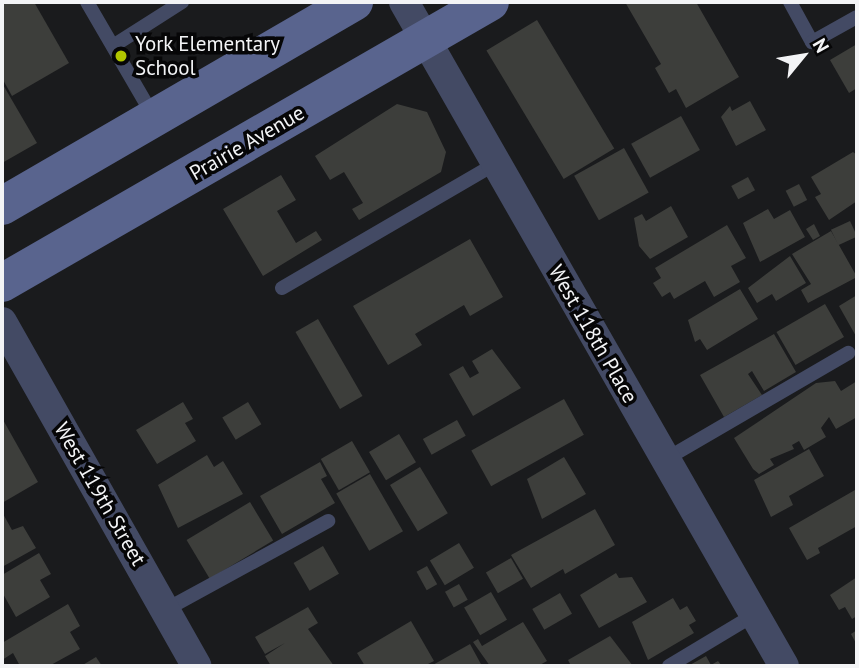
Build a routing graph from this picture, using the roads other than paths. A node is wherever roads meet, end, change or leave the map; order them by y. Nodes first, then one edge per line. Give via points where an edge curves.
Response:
1 (87, 2) edge
2 (182, 2) edge
3 (354, 2) edge
4 (404, 2) edge
5 (490, 2) edge
6 (790, 2) edge
7 (857, 17) edge
8 (425, 39) junction
9 (113, 46) junction
10 (155, 118) junction
11 (495, 164) junction
12 (2, 206) edge
13 (2, 283) edge
14 (282, 288) dead end
15 (2, 322) edge
16 (848, 353) dead end
17 (666, 459) junction
18 (328, 521) dead end
19 (165, 610) junction
20 (754, 614) junction
21 (197, 666) edge
22 (669, 666) edge
23 (784, 666) edge

1 - 9 lane
2 - 9 lane
3 - 10 main road
4 - 8 street, West 118th Place
5 - 8 main road, Prairie Avenue
6 - 7 lane via 812,42
8 - 11 street, West 118th Place
8 - 13 main road, Prairie Avenue
9 - 10 lane
10 - 12 main road
11 - 14 lane
11 - 17 street, West 118th Place
15 - 19 street, West 119th Street
16 - 17 lane
17 - 20 street, West 118th Place
18 - 19 lane
19 - 21 street, West 119th Street
20 - 22 lane
20 - 23 street, West 118th Place

